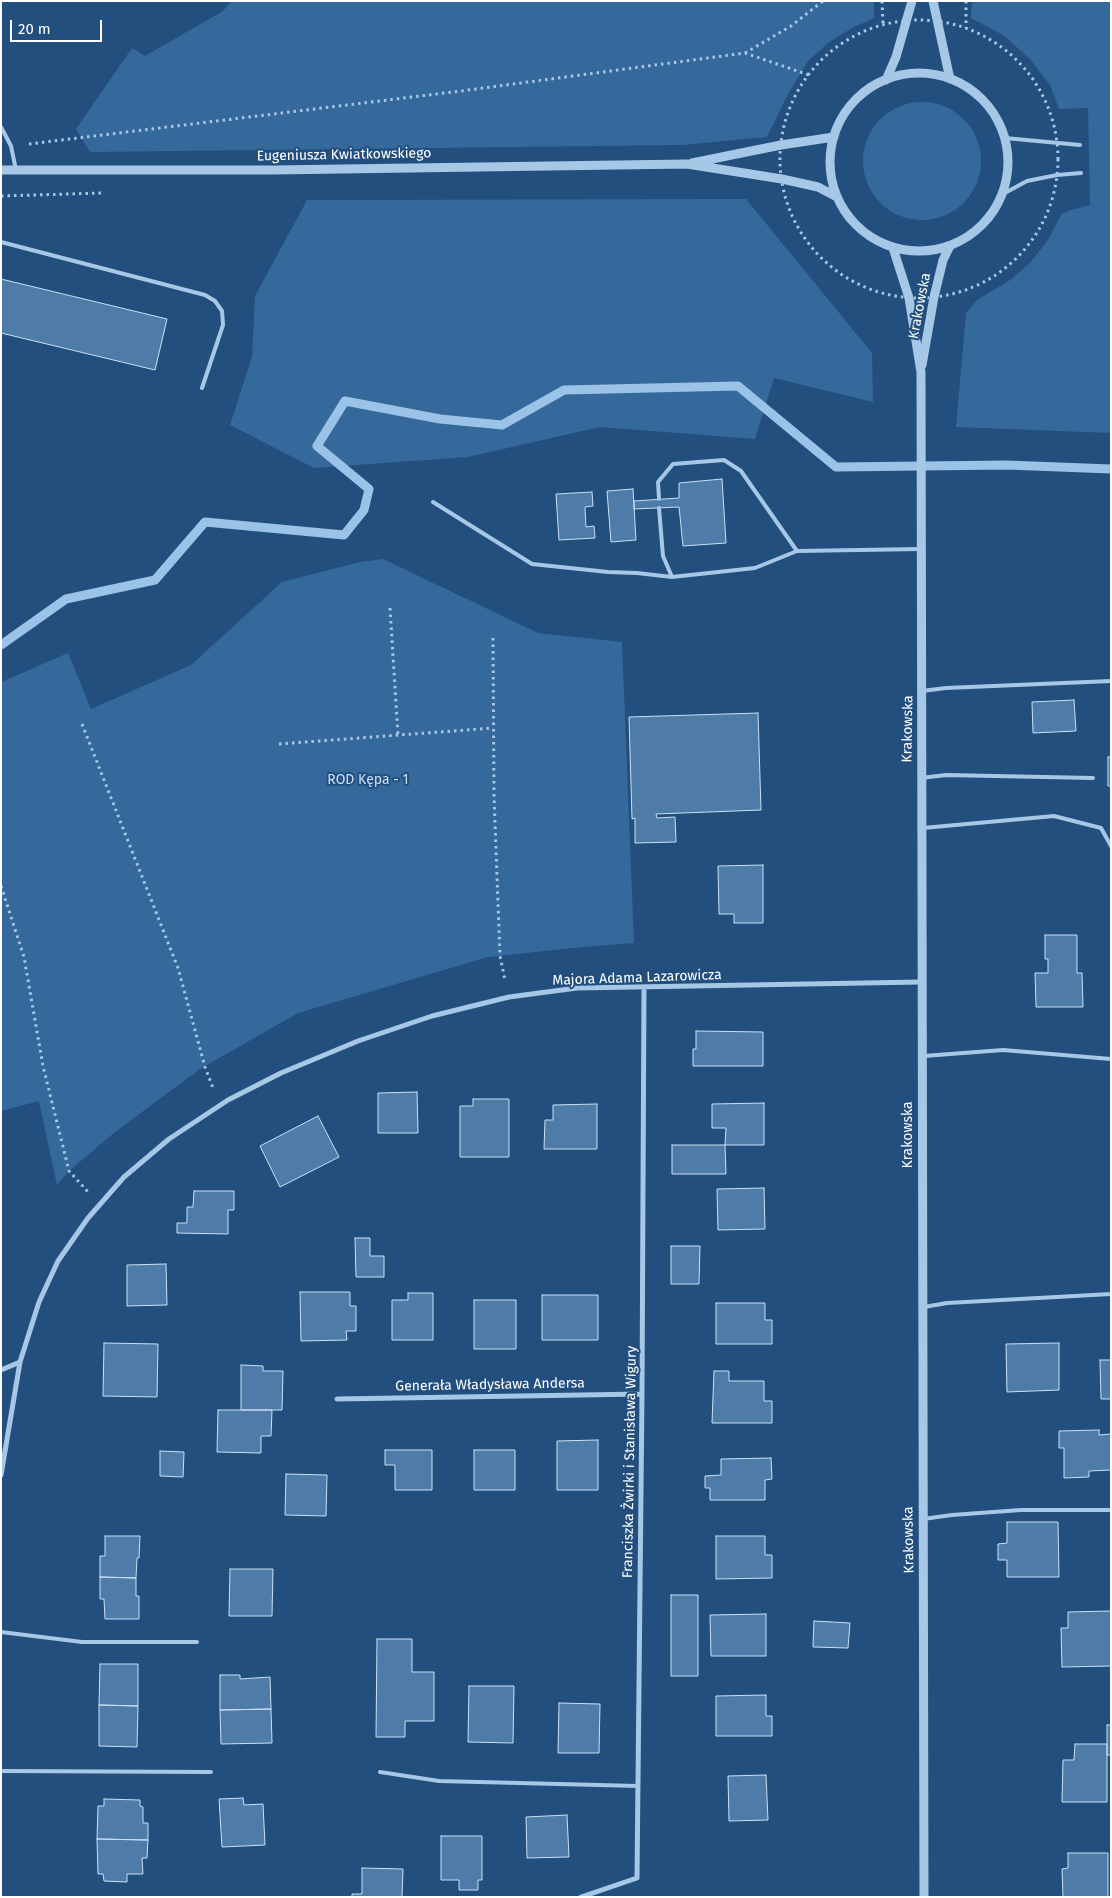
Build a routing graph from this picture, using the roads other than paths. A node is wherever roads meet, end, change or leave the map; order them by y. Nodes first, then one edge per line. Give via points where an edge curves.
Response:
1 (912, 1) edge
2 (933, 1) edge
3 (950, 79) junction
4 (886, 80) junction
5 (1, 127) edge
6 (834, 137) junction
7 (1005, 138) junction
8 (1080, 145) dead end
9 (687, 164) junction
10 (1, 170) edge
11 (16, 170) junction
12 (1081, 173) dead end
13 (1003, 194) junction
14 (837, 197) junction
15 (1, 242) edge
16 (950, 246) junction
17 (893, 248) junction
18 (921, 372) junction
19 (202, 388) dead end
20 (659, 499) dead end
21 (433, 502) dead end
22 (659, 508) dead end
23 (921, 549) junction
24 (797, 551) junction
25 (672, 577) junction
26 (1111, 681) edge
27 (922, 691) junction
28 (921, 778) junction
29 (1093, 778) dead end
30 (921, 829) junction
31 (1111, 846) edge
32 (921, 982) junction
33 (644, 988) junction
34 (921, 1056) junction
35 (1111, 1059) edge
36 (1111, 1294) edge
37 (922, 1307) junction
38 (20, 1362) junction
39 (1, 1370) edge
40 (642, 1394) junction
41 (337, 1399) dead end
42 (1, 1476) edge
43 (1111, 1510) edge
44 (923, 1519) junction
45 (1, 1632) edge
46 (196, 1642) dead end
47 (1, 1771) edge
48 (210, 1772) dead end
49 (380, 1772) dead end
50 (638, 1786) junction
51 (581, 1897) edge
52 (924, 1897) edge

1 - 4 street
2 - 3 street
3 - 4 street via 912,74
3 - 7 street via 974,92 988,105
4 - 6 street via 871,87 848,108
5 - 11 lane via 11,146
6 - 9 street, Eugeniusza Kwiatkowskiego
6 - 14 street via 830,164
7 - 8 lane
7 - 13 street via 1008,156
9 - 11 street, Eugeniusza Kwiatkowskiego
9 - 14 street, Eugeniusza Kwiatkowskiego via 782,179 818,187
10 - 11 street, Eugeniusza Kwiatkowskiego
12 - 13 lane via 1027,181
13 - 16 street via 982,226
14 - 17 street via 859,229
15 - 19 lane via 215,300 222,311 223,325
16 - 17 street via 931,251
16 - 18 street, Krakowska via 934,297
17 - 18 street, Krakowska via 909,298
18 - 23 street, Krakowska
20 - 24 lane via 658,482 673,464 724,460 741,471
21 - 25 lane via 532,564
22 - 25 lane via 663,556
23 - 24 lane
23 - 27 street, Krakowska
24 - 25 lane via 755,568
26 - 27 lane
27 - 28 street, Krakowska
28 - 29 lane via 946,775
28 - 30 street, Krakowska
30 - 31 lane via 1054,816 1101,828
30 - 32 street, Krakowska
32 - 33 street, Majora Adama Lazarowicza
32 - 34 street, Krakowska
33 - 38 street, Majora Adama Lazarowicza via 577,988 509,997 432,1016 358,1040 281,1073 220,1105 169,1139 124,1177 88,1218 58,1261 39,1302
33 - 40 street, Franciszka Żwirki i Stanisława Wigury
34 - 35 lane via 1003,1050
34 - 37 street, Krakowska
36 - 37 lane
37 - 44 street, Krakowska
38 - 39 street
38 - 42 street, Majora Adama Lazarowicza
40 - 41 street, Generała Władysława Andersa
40 - 50 street, Franciszka Żwirki i Stanisława Wigury
43 - 44 lane via 1021,1510
44 - 52 street, Krakowska
45 - 46 lane via 82,1642
47 - 48 lane
49 - 50 lane via 440,1781
50 - 51 street, Franciszka Żwirki i Stanisława Wigury via 637,1878

